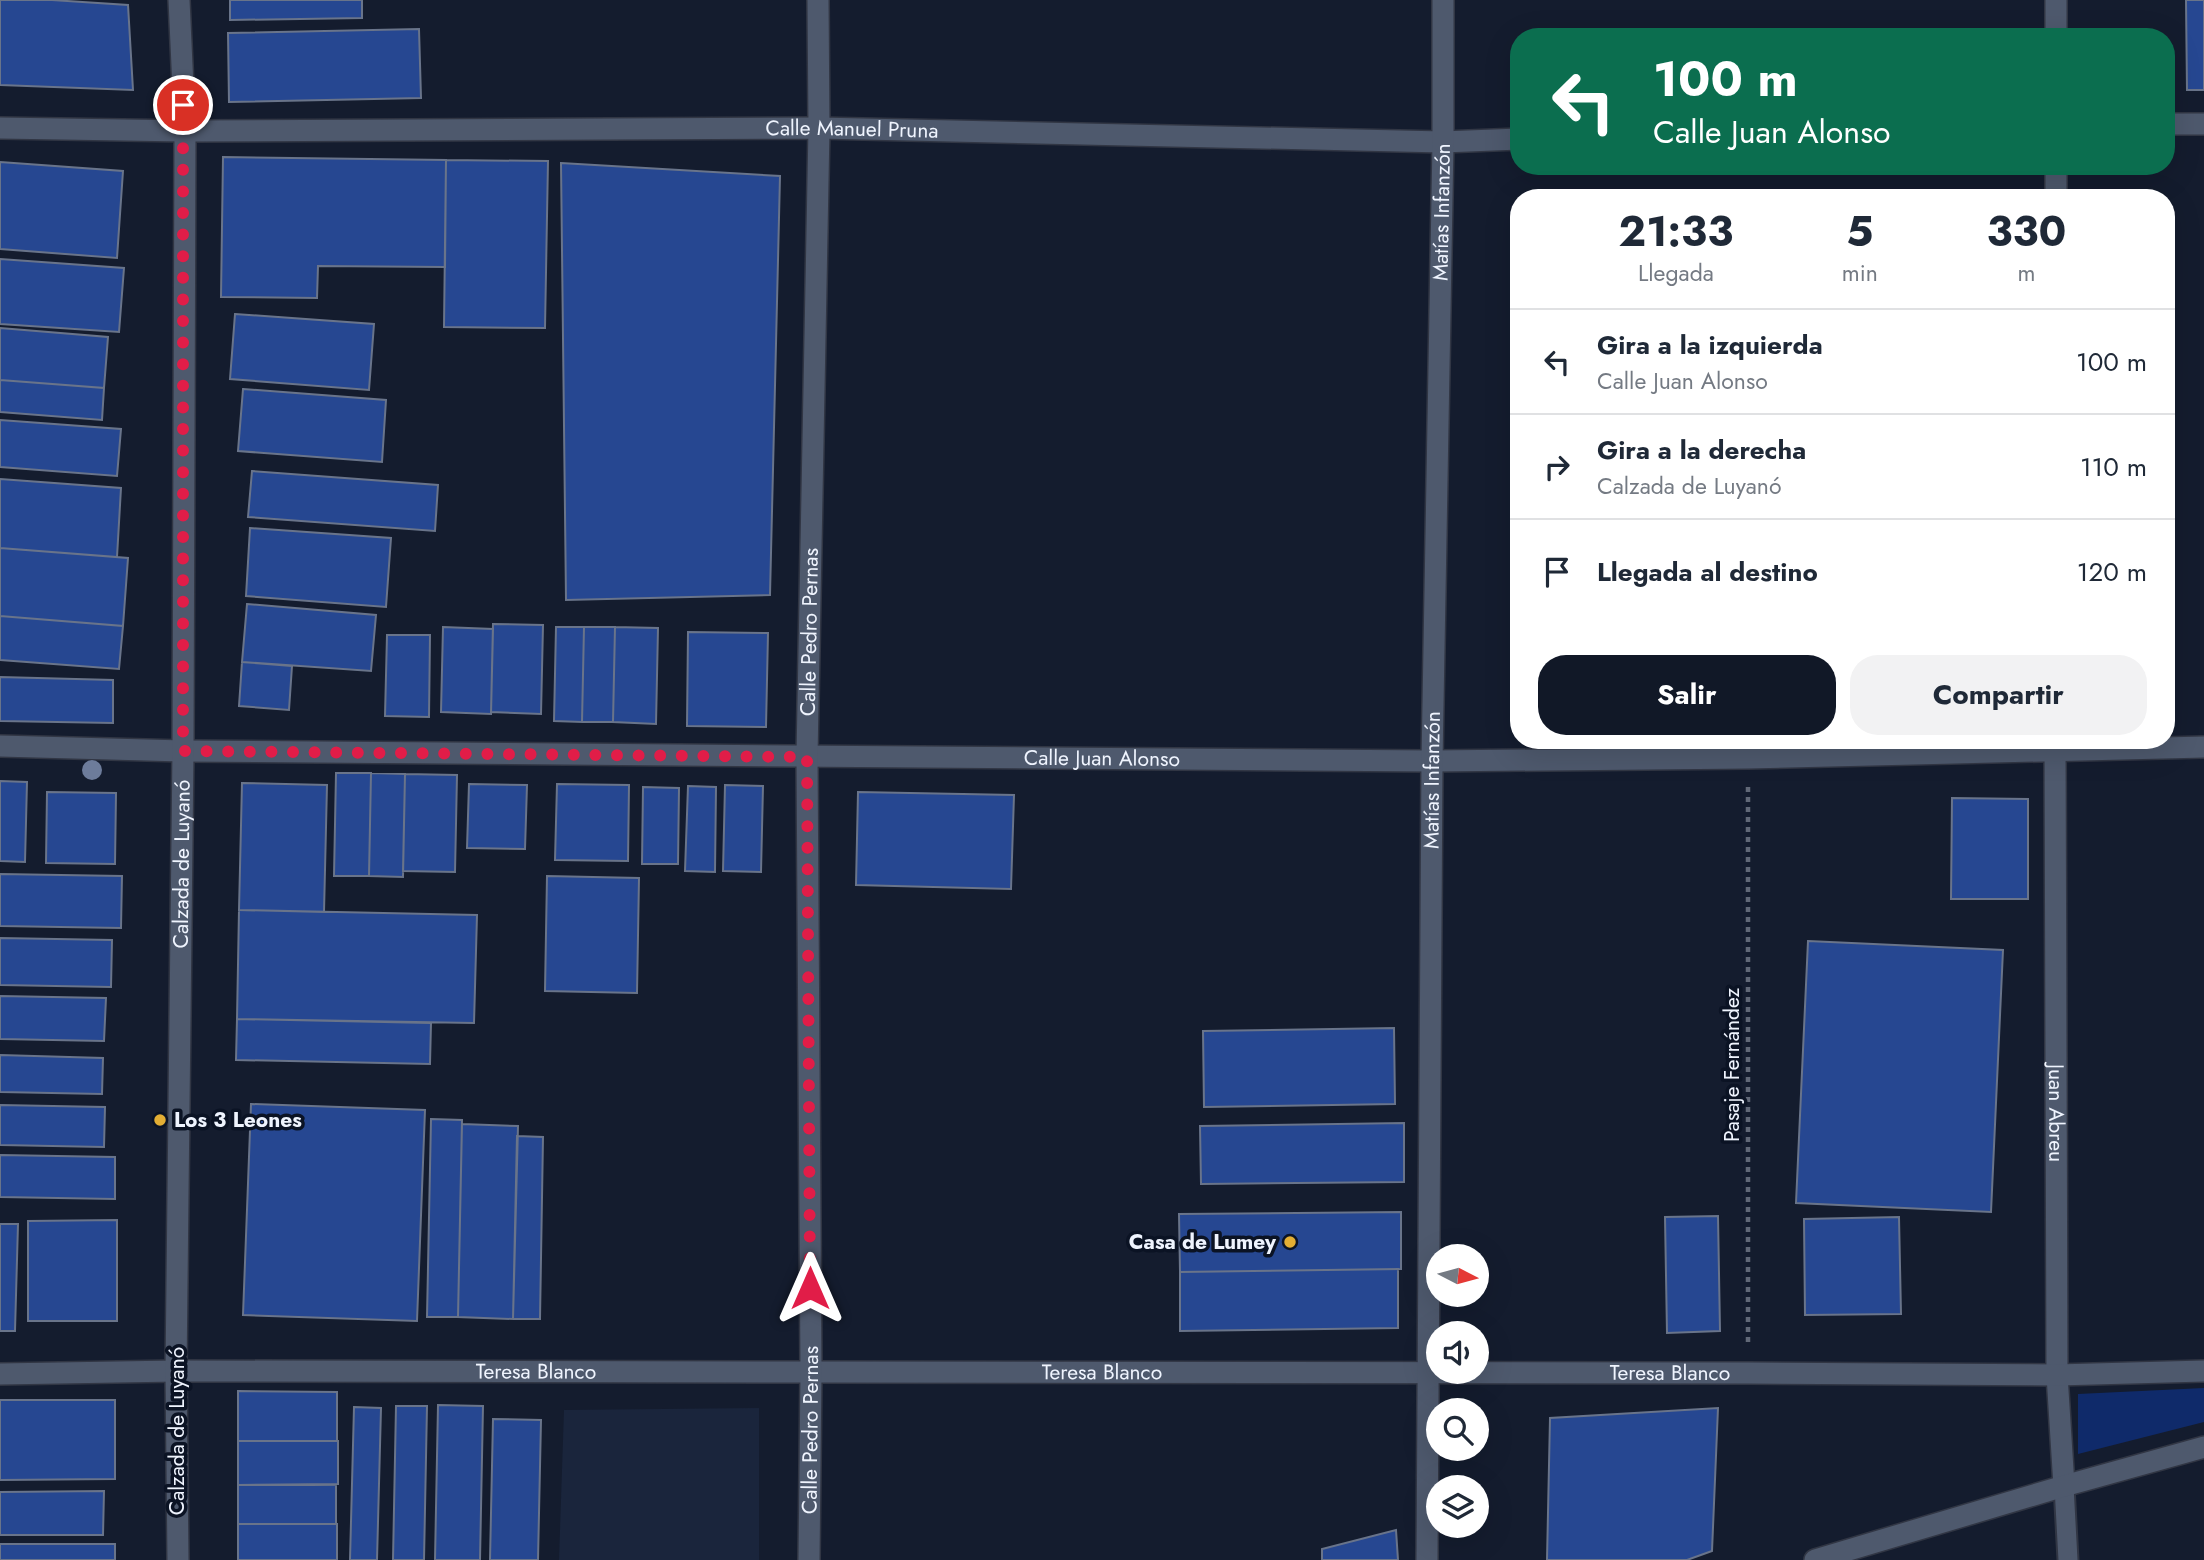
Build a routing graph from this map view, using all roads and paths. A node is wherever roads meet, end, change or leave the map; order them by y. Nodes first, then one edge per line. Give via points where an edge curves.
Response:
1 (179, 0) edge
2 (818, 0) edge
3 (1443, 0) edge
4 (2056, 0) edge
5 (2056, 28) edge
6 (2175, 124) edge
7 (2204, 124) edge
8 (0, 128) edge
9 (819, 128) junction
10 (185, 131) junction
11 (1510, 139) edge
12 (1443, 142) junction
13 (0, 746) edge
14 (2175, 747) edge
15 (2204, 747) edge
16 (1978, 749) edge
17 (2055, 749) edge
18 (183, 751) junction
19 (807, 757) junction
20 (1748, 758) junction
21 (1432, 761) junction
22 (1427, 1321) edge
23 (176, 1371) junction
24 (2204, 1371) edge
25 (811, 1372) junction
26 (1426, 1372) edge
27 (1489, 1372) edge
28 (1748, 1373) junction
29 (0, 1374) edge
30 (2057, 1376) junction
31 (1427, 1384) edge
32 (2204, 1447) edge
33 (2064, 1486) junction
34 (178, 1560) edge
35 (809, 1560) edge
36 (1427, 1560) edge
37 (1815, 1560) edge
38 (2068, 1560) edge

1 - 10 street, Calzada de Luyanó
2 - 9 street, Calle Pedro Pernas
3 - 12 street, Matías Infanzón
4 - 5 street
6 - 7 street
8 - 10 street, Calle Manuel Pruna
9 - 10 street, Calle Manuel Pruna
9 - 12 street, Calle Manuel Pruna
9 - 19 street, Calle Pedro Pernas
10 - 18 street, Calzada de Luyanó
11 - 12 street, Calle Manuel Pruna
12 - 21 street, Matías Infanzón
13 - 18 street, Calle Juan Alonso
14 - 15 street, Calle Juan Alonso
16 - 20 street, Calle Juan Alonso
17 - 30 street, Juan Abreu
18 - 19 street, Calle Juan Alonso
18 - 23 street, Calzada de Luyanó
19 - 21 street, Calle Juan Alonso
19 - 25 street, Calle Pedro Pernas
20 - 21 street, Calle Juan Alonso
20 - 28 path, Pasaje Fernández
21 - 22 street, Matías Infanzón
23 - 25 street, Teresa Blanco
23 - 29 street, Teresa Blanco
23 - 34 street, Calzada de Luyanó
24 - 30 street, Teresa Blanco
25 - 26 street, Teresa Blanco
25 - 35 street, Calle Pedro Pernas
27 - 28 street, Teresa Blanco
28 - 30 street, Teresa Blanco
30 - 33 street, Juan Abreu
31 - 36 street, Matías Infanzón
32 - 33 street
33 - 37 street
33 - 38 lane

